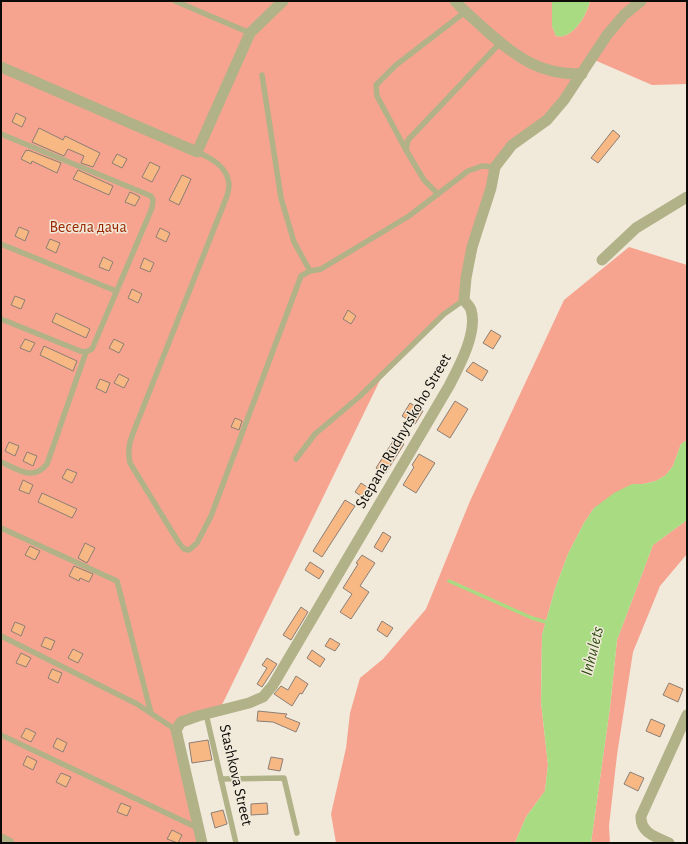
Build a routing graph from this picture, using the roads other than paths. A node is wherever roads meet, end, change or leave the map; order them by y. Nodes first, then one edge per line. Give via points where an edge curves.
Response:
1 (175, 1) edge
2 (283, 1) edge
3 (454, 1) edge
4 (641, 1) edge
5 (465, 12) junction
6 (250, 33) junction
7 (500, 43) junction
8 (1, 67) edge
9 (582, 74) junction
10 (262, 75) dead end
11 (1, 134) edge
12 (406, 150) junction
13 (197, 152) junction
14 (494, 167) junction
15 (438, 194) junction
16 (687, 197) edge
17 (1, 244) edge
18 (602, 260) dead end
19 (310, 271) junction
20 (116, 291) junction
21 (464, 300) junction
22 (1, 319) edge
23 (86, 352) junction
24 (296, 459) dead end
25 (1, 462) edge
26 (1, 528) edge
27 (1, 636) edge
28 (151, 713) junction
29 (206, 714) junction
30 (687, 715) edge
31 (176, 730) junction
32 (1, 735) edge
33 (221, 779) junction
34 (198, 828) junction
35 (297, 834) dead end
36 (1, 839) edge
37 (9, 843) edge
38 (202, 843) edge
39 (236, 843) edge
40 (669, 843) edge

1 - 6 lane
2 - 6 street
3 - 5 street
4 - 9 street, Stepana Rudnytskoho Street via 624,15 607,35
5 - 7 street
5 - 12 lane via 396,65 376,85 377,96
6 - 13 street
7 - 9 street via 530,64 563,73
7 - 12 lane via 413,134 408,140
8 - 13 street
9 - 14 street, Stepana Rudnytskoho Street via 547,120 512,146
10 - 19 lane via 281,198 294,242
11 - 20 lane via 151,196 152,208
12 - 15 lane via 424,180
13 - 19 lane via 212,158 221,166 229,185 227,196 135,428 128,453 136,473 184,549 189,550 197,543 211,516 301,276
14 - 15 lane via 482,166 468,171
14 - 21 street, Stepana Rudnytskoho Street via 472,247
15 - 19 lane via 409,216 334,261
16 - 18 street via 636,228
17 - 20 lane
20 - 23 lane via 92,349
21 - 24 lane via 444,314 359,397 315,434
21 - 29 street, Stepana Rudnytskoho Street via 471,308 472,320 465,355 273,686 263,697 249,703
22 - 23 lane
23 - 25 lane via 44,468 30,474
26 - 28 lane via 117,581
27 - 28 lane
28 - 31 lane
29 - 31 street, Stepana Rudnytskoho Street via 181,722
29 - 33 lane, Stashkova Street
30 - 40 street via 640,822 643,829
31 - 34 street
32 - 34 lane
33 - 35 lane via 284,778
33 - 39 lane, Stashkova Street
34 - 38 street
36 - 37 street

